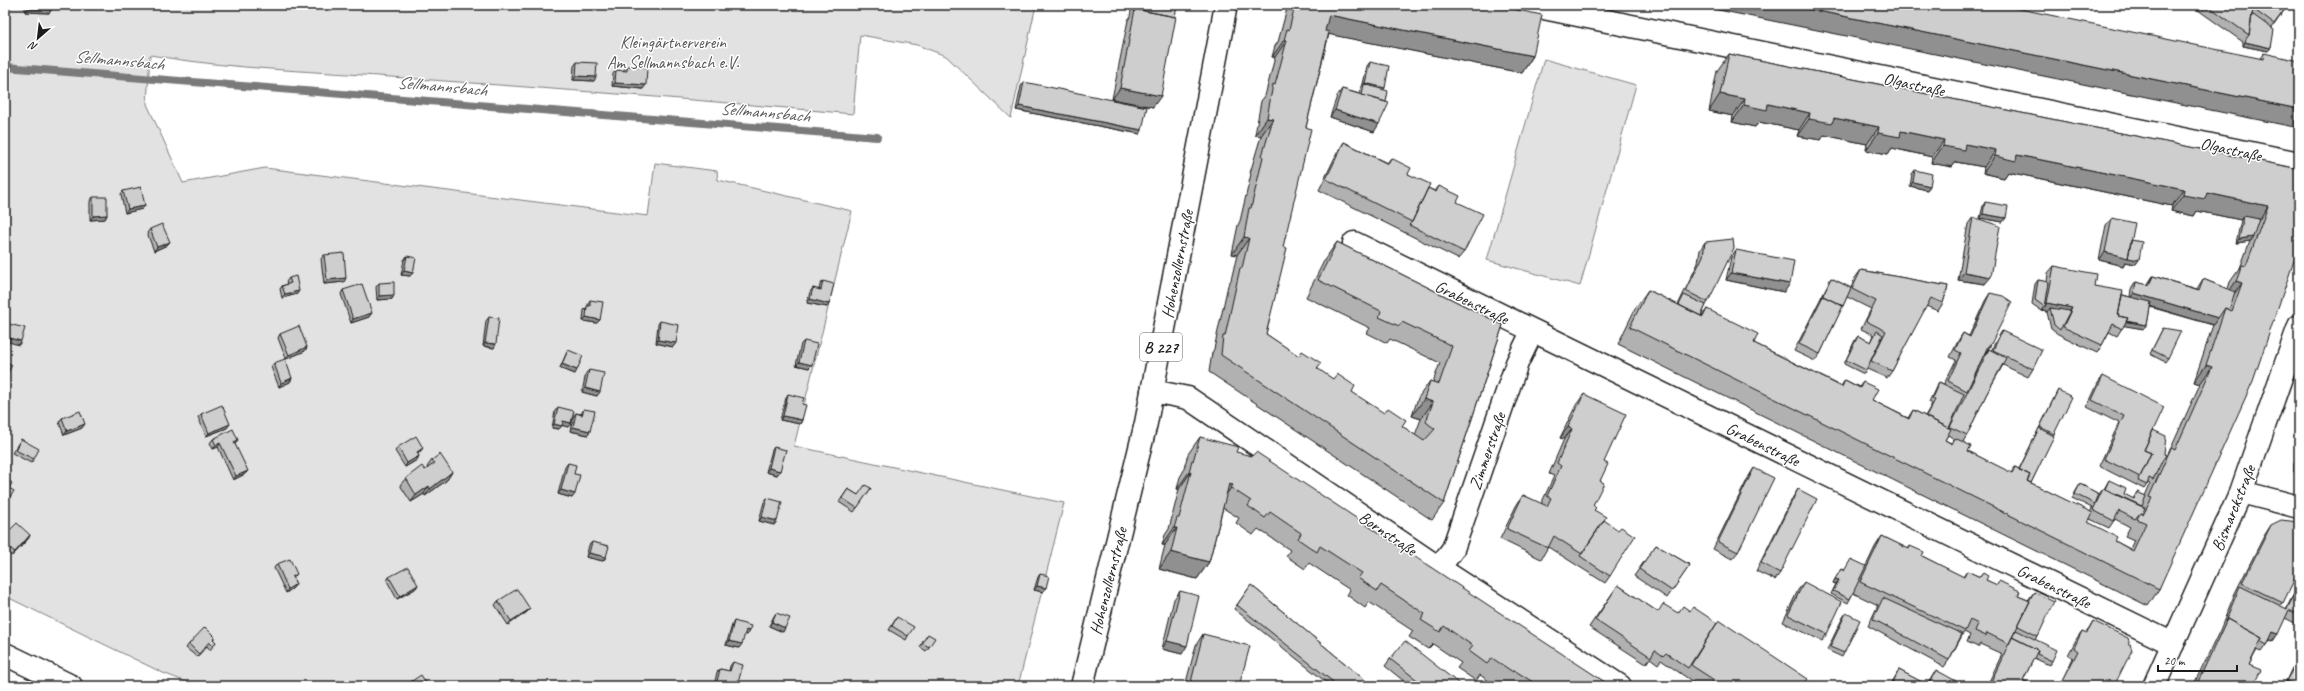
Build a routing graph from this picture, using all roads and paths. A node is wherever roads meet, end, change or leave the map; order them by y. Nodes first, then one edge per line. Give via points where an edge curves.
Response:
1 (1226, 5) edge
2 (1529, 5) edge
3 (2299, 163) edge
4 (1354, 243) dead end
5 (2299, 326) edge
6 (1532, 332) junction
7 (1152, 391) junction
8 (2241, 492) junction
9 (2299, 507) edge
10 (1439, 568) junction
11 (2173, 644) junction
12 (5, 654) edge
13 (71, 686) edge
14 (1082, 686) edge
15 (1620, 686) edge
16 (2154, 686) edge

1 - 7 street, Hohenzollernstraße / B 227
2 - 3 street, Olgastraße
4 - 6 street, Grabenstraße
5 - 8 street, Bismarckstraße
6 - 10 street, Zimmerstraße via 1517,363 1453,549
6 - 11 street, Grabenstraße
7 - 10 street, Bornstraße via 1188,398
7 - 14 street, Hohenzollernstraße / B 227
8 - 9 street
8 - 11 street, Bismarckstraße
10 - 15 street, Bornstraße
11 - 16 street, Bismarckstraße
12 - 13 street

